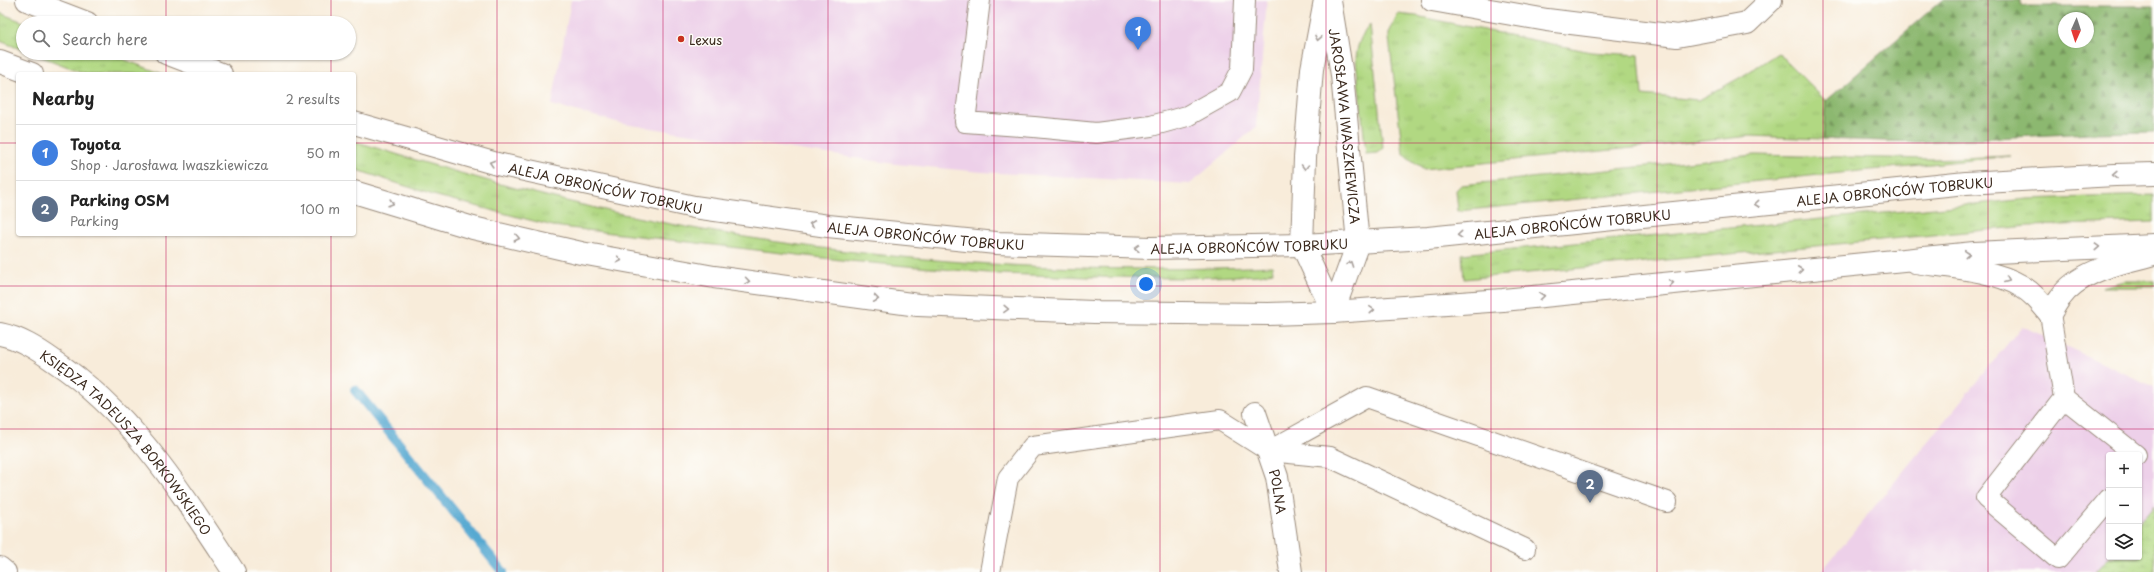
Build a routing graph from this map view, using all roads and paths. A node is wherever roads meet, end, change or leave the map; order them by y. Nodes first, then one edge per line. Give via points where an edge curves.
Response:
1 (27, 0) edge
2 (980, 0) edge
3 (1245, 0) edge
4 (1325, 0) edge
5 (1330, 0) edge
6 (1432, 0) edge
7 (1772, 0) edge
8 (69, 16) edge
9 (184, 60) edge
10 (0, 62) edge
11 (27, 72) edge
12 (216, 72) edge
13 (356, 124) edge
14 (2154, 174) edge
15 (356, 193) edge
16 (1358, 243) junction
17 (1302, 245) junction
18 (2154, 245) edge
19 (2154, 254) edge
20 (1900, 260) junction
21 (1333, 312) junction
22 (2050, 314) junction
23 (0, 334) edge
24 (2064, 398) junction
25 (1255, 414) dead end
26 (1269, 450) junction
27 (2132, 452) edge
28 (1666, 502) dead end
29 (2106, 503) edge
30 (1524, 549) dead end
31 (0, 567) edge
32 (6, 572) edge
33 (234, 572) edge
34 (990, 572) edge
35 (1290, 572) edge

1 - 8 main road
2 - 3 lane via 965,122 1096,133 1151,126 1187,116 1230,92 1242,70
4 -> 17 main road, JAROSŁAWA IWASZKIEWICZA via 1312,68
5 - 16 main road, JAROSŁAWA IWASZKIEWICZA via 1342,75
6 - 7 main road via 1547,20 1677,36 1747,23
9 - 12 main road
10 - 11 main road
17 -> 13 main road, ALEJA OBROŃCÓW TOBRUKU via 1151,248 996,243 828,226 694,207 588,185 496,164
14 -> 16 main road, ALEJA OBROŃCÓW TOBRUKU via 1966,184 1462,235
15 -> 21 main road via 473,228 581,253 714,277 918,305 1094,312
16 - 17 main road, ALEJA OBROŃCÓW TOBRUKU
21 -> 16 main road, JAROSŁAWA IWASZKIEWICZA
17 - 21 main road, JAROSŁAWA IWASZKIEWICZA
20 -> 18 main road via 1974,253
19 - 22 main road via 2106,267 2077,282 2060,297
21 -> 20 main road via 1503,300
20 -> 22 main road via 1995,275 2021,285 2038,298
22 - 24 lane
23 - 33 main road, KSIĘDZA TADEUSZA BORKOWSKIEGO via 37,349 68,370 112,407 172,478
24 - 27 lane
24 - 29 lane via 1986,498 2058,559
25 - 26 main road, POLNA
26 - 28 lane via 1367,397
26 - 30 lane via 1330,457
26 - 34 lane via 1220,420 1033,446 1008,478
26 - 35 main road, POLNA via 1277,477
31 - 32 lane

